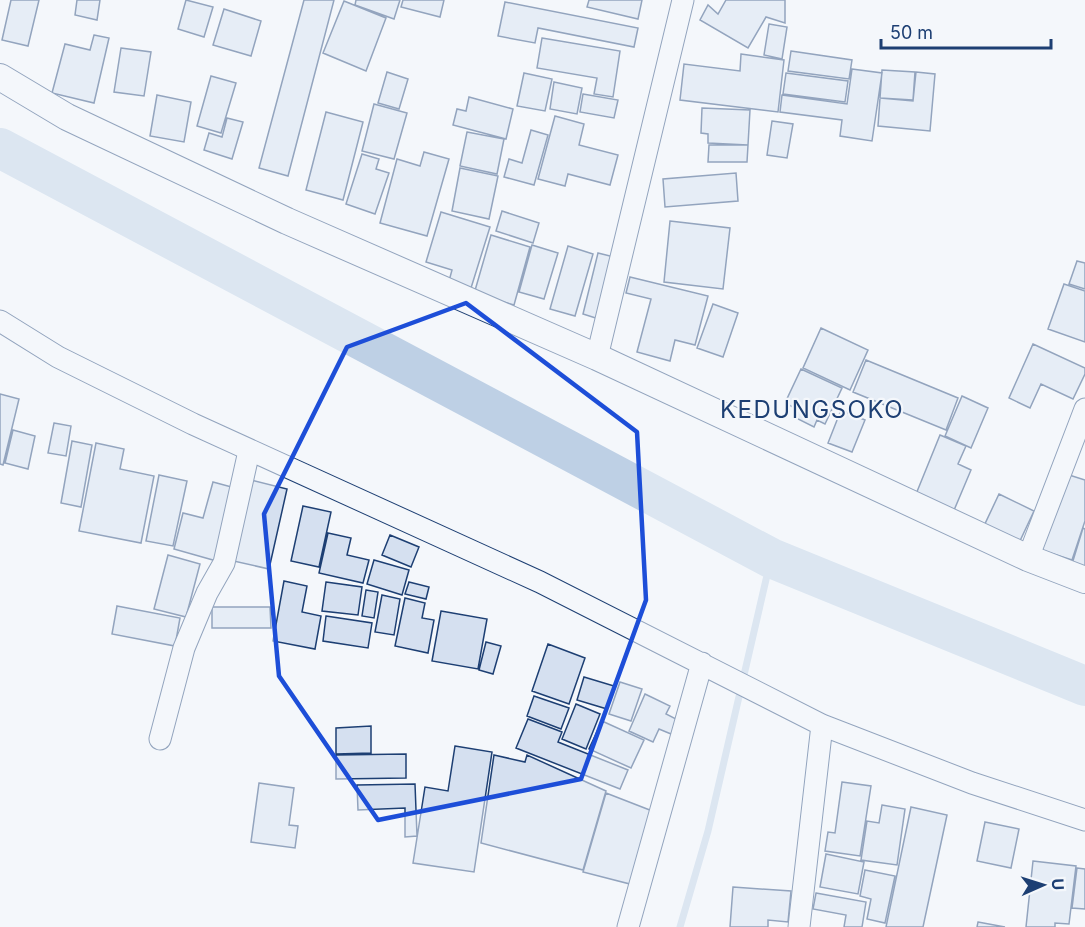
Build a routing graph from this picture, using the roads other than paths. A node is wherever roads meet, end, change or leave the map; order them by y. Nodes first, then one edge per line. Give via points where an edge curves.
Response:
1 (683, 0) edge
2 (0, 77) edge
3 (0, 321) edge
4 (597, 357) junction
5 (1085, 409) edge
6 (249, 451) junction
7 (1028, 558) junction
8 (1085, 580) edge
9 (707, 665) junction
10 (822, 725) junction
11 (160, 739) dead end
12 (1085, 820) edge
13 (628, 927) edge
14 (799, 927) edge

1 - 4 street
2 - 4 street via 67,117 287,221
3 - 6 street via 58,357
4 - 7 street
5 - 7 street
6 - 9 street via 530,577
6 - 11 street via 224,563 184,648
7 - 8 street
9 - 10 street
9 - 13 street
10 - 12 street via 972,783
10 - 14 street

